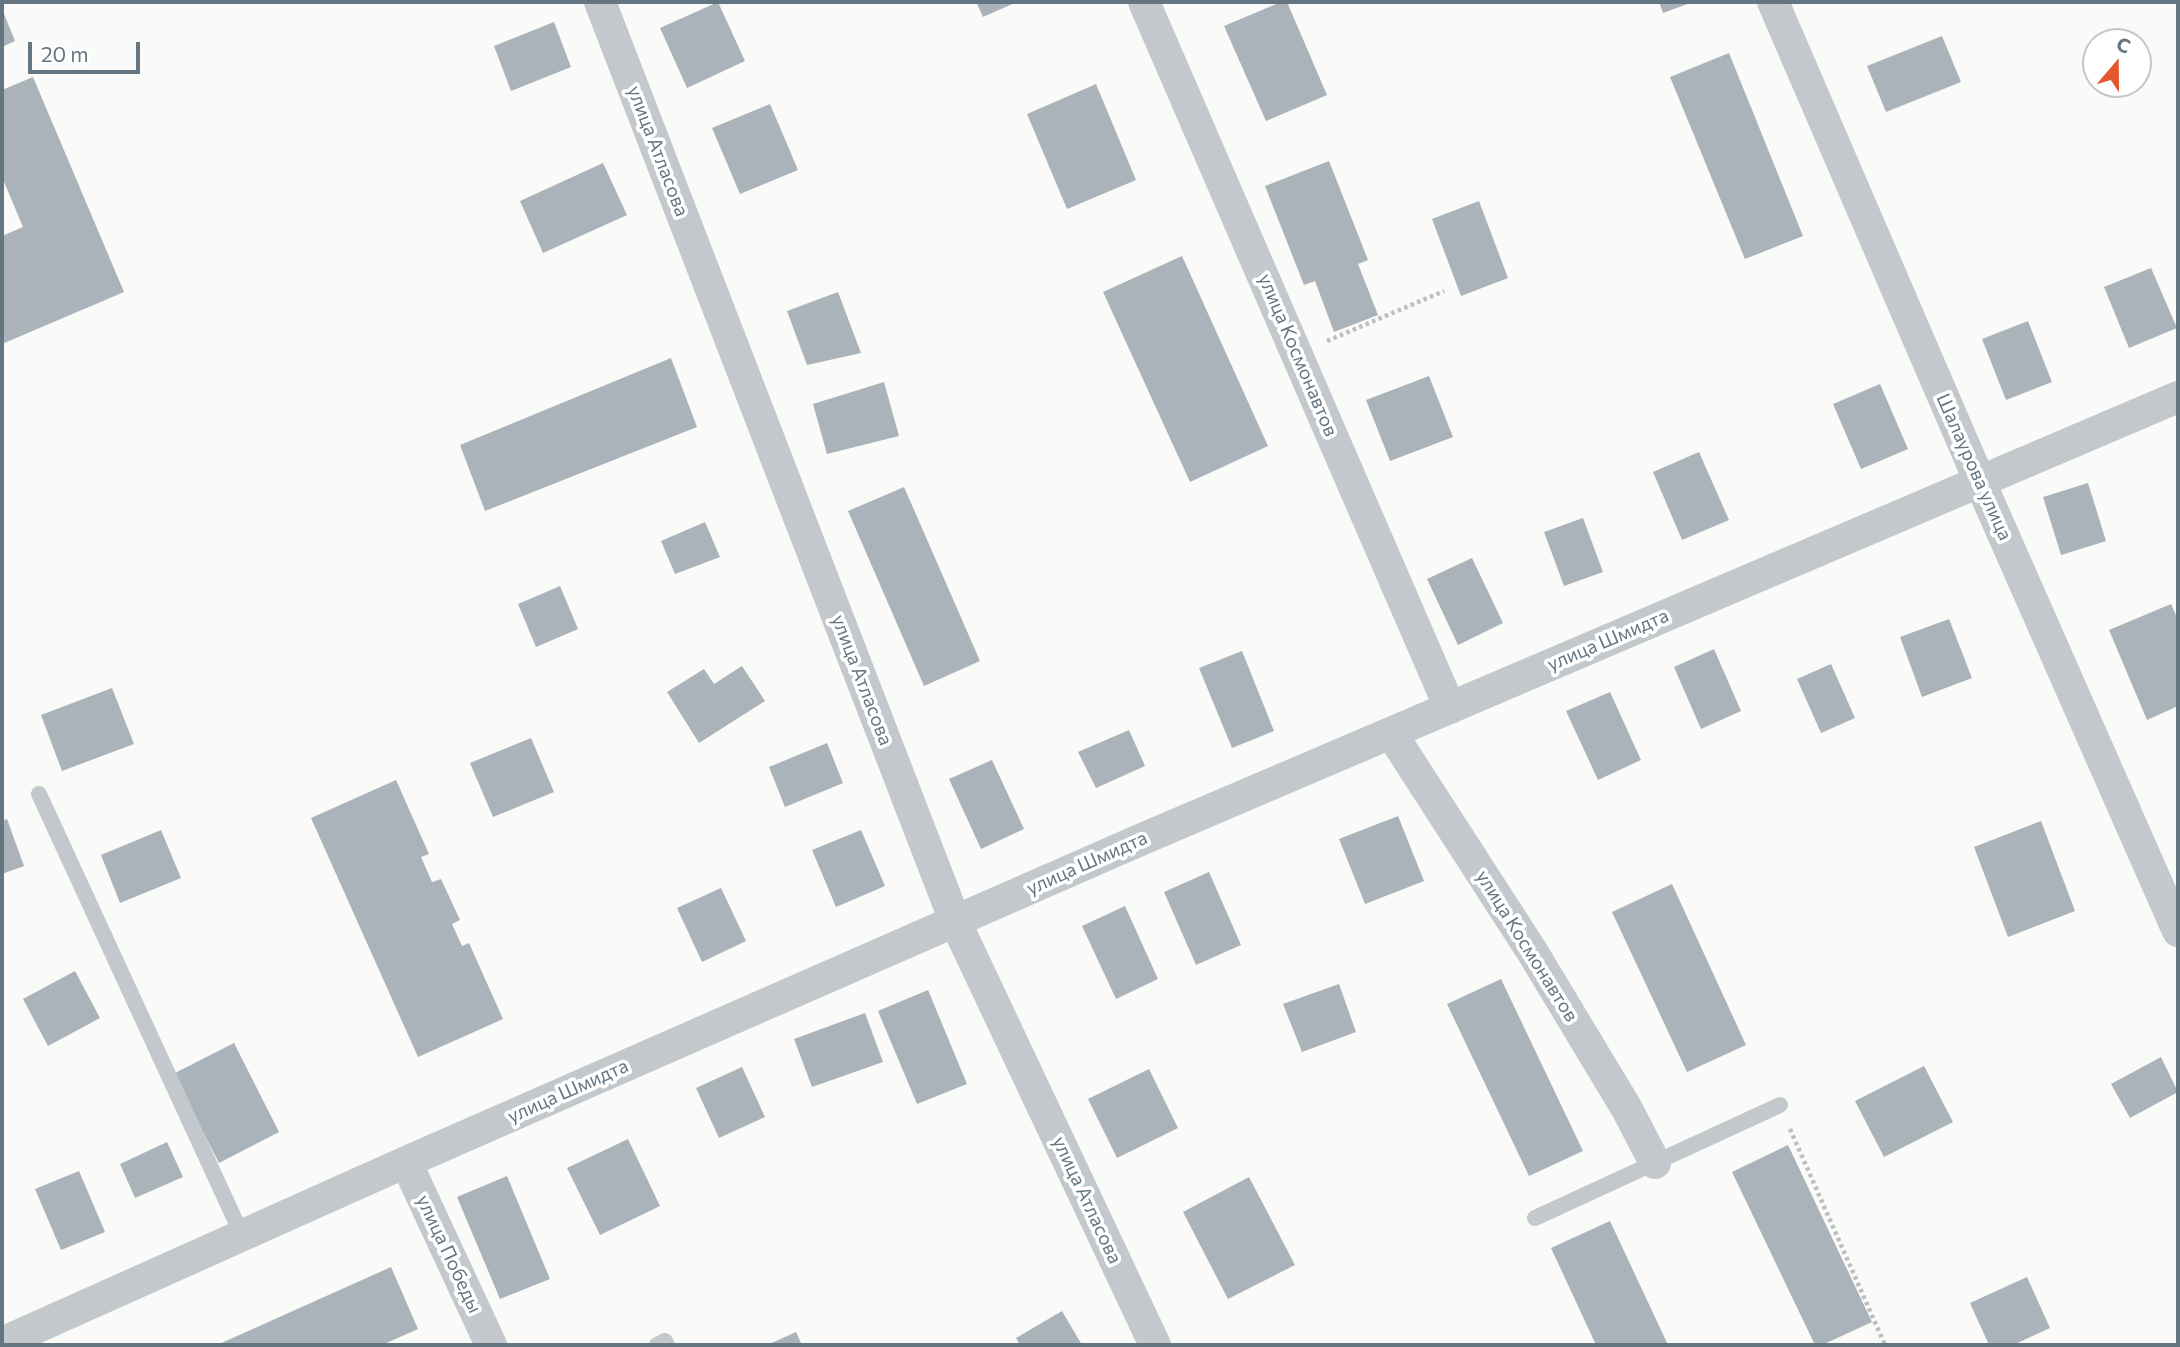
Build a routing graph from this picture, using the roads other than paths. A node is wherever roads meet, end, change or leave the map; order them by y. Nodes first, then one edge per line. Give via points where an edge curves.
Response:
1 (600, 2) edge
2 (1144, 2) edge
3 (1773, 2) edge
4 (2178, 397) edge
5 (1980, 482) junction
6 (1450, 708) junction
7 (1391, 733) junction
8 (39, 794) dead end
9 (955, 921) junction
10 (2178, 930) edge
11 (1780, 1105) road end
12 (407, 1162) junction
13 (1654, 1163) junction
14 (1535, 1218) dead end
15 (242, 1235) junction
16 (2, 1343) edge
17 (491, 1345) edge
18 (657, 1345) edge
19 (667, 1345) edge
20 (1155, 1345) edge

1 - 9 street, улица Атласова
2 - 6 street, улица Космонавтов
3 - 5 street, Шалаурова улица
4 - 5 street, улица Шмидта
5 - 6 street, улица Шмидта
5 - 10 street, Шалаурова улица
6 - 7 street, улица Шмидта
7 - 9 street, улица Шмидта
7 - 13 street, улица Космонавтов via 1539,964 1627,1109
8 - 15 lane
9 - 12 street, улица Шмидта
9 - 20 street, улица Атласова
11 - 13 lane
12 - 15 street, улица Шмидта
12 - 17 street, улица Победы
13 - 14 lane
15 - 16 street, улица Шмидта
18 - 19 lane via 665,1341

